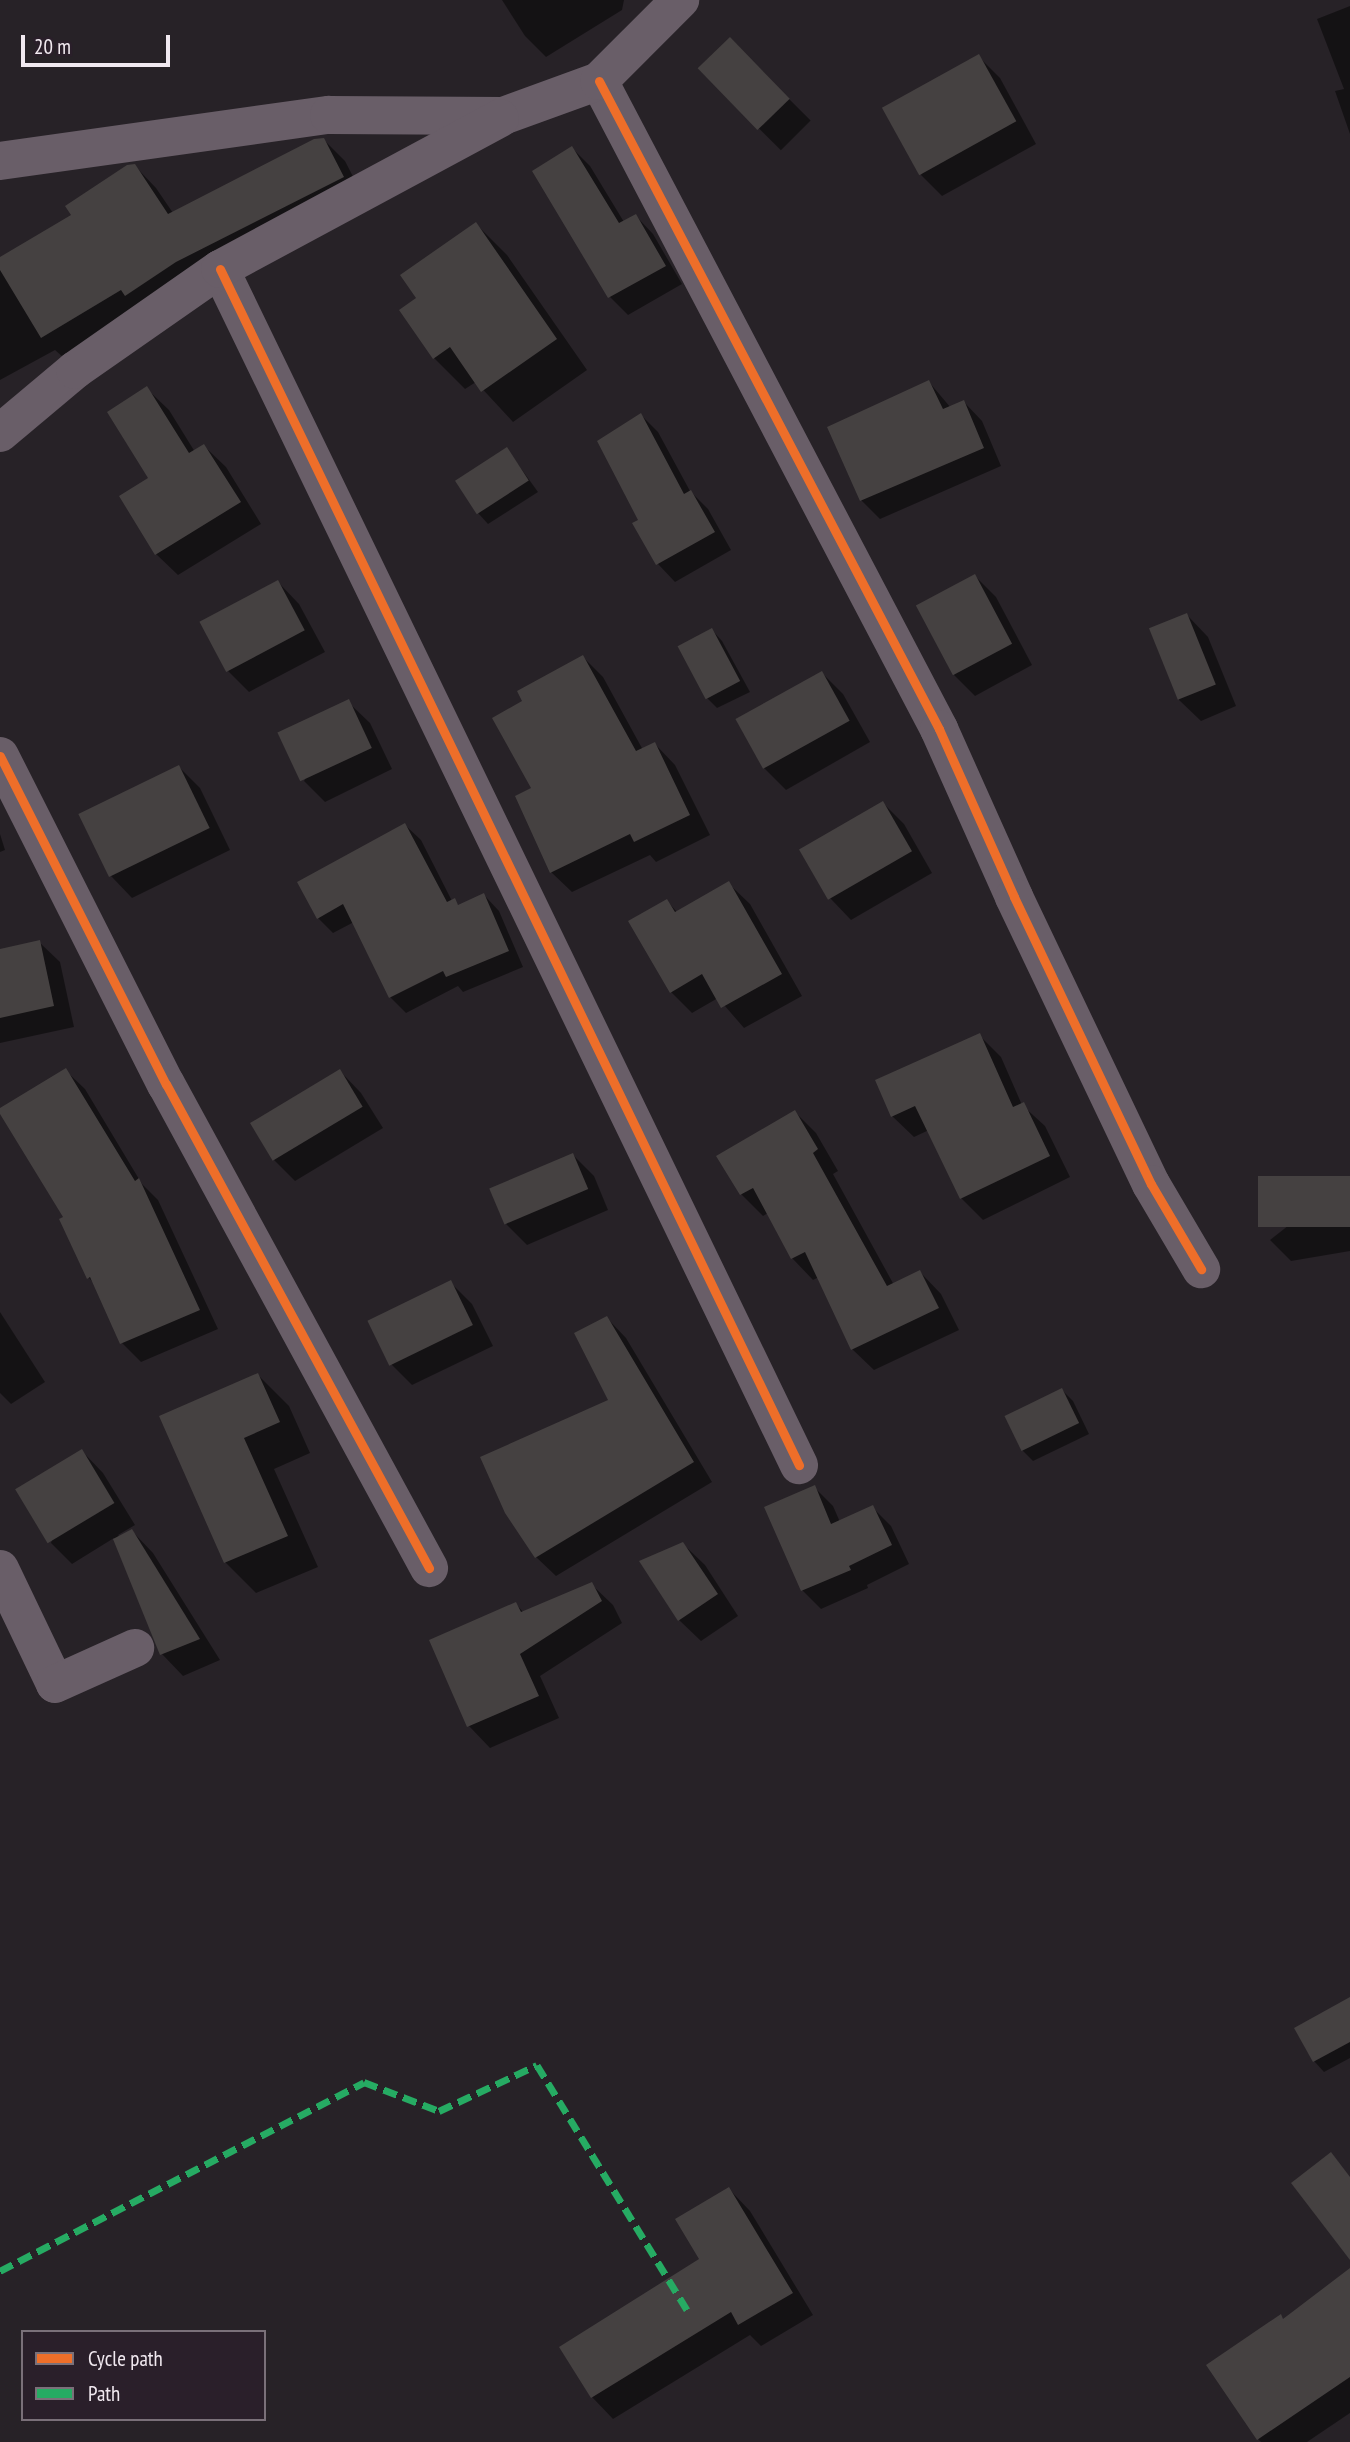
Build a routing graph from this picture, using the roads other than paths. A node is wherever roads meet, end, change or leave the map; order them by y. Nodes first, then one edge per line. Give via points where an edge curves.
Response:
1 (680, 0) edge
2 (599, 81) junction
3 (503, 116) junction
4 (0, 161) edge
5 (220, 269) junction
6 (0, 433) edge
7 (0, 755) edge
8 (1201, 1269) dead end
9 (799, 1465) dead end
10 (429, 1568) dead end
11 (0, 1569) edge
12 (135, 1648) dead end

1 - 2 street
2 - 3 street
2 - 8 street via 939,729 1151,1184
3 - 4 street via 329,115
3 - 5 street
5 - 6 street via 75,370
5 - 9 street
7 - 10 street via 166,1084
11 - 12 street via 55,1685

